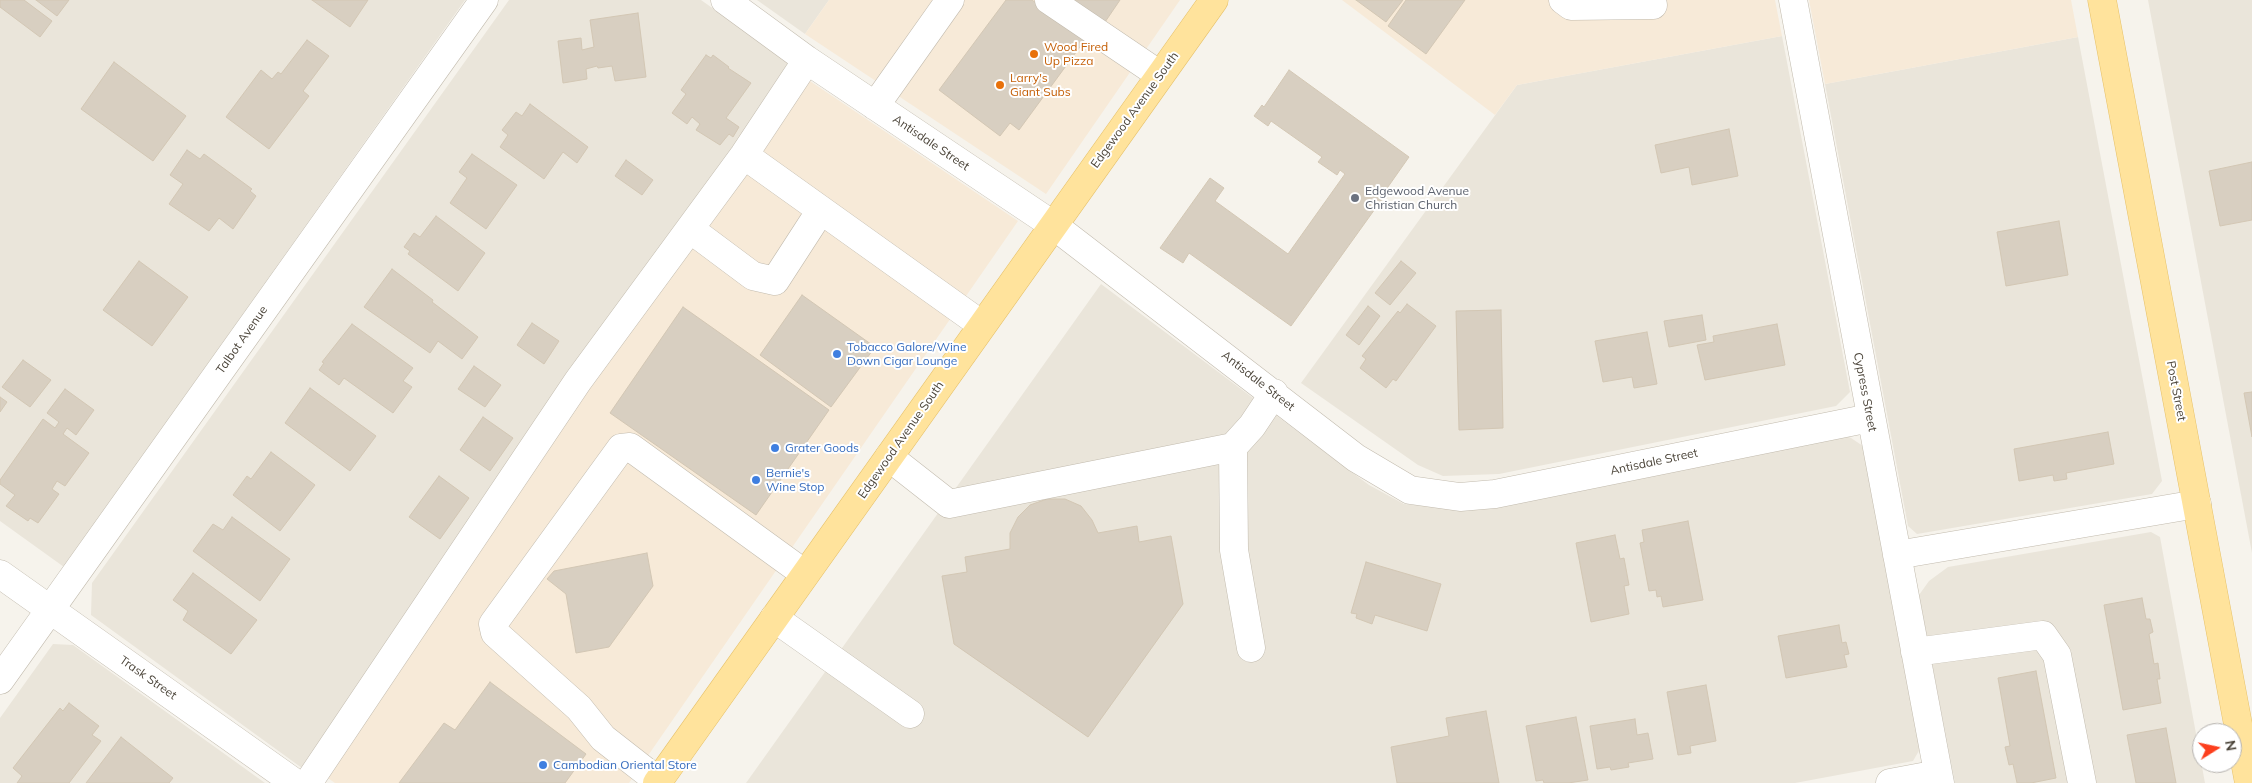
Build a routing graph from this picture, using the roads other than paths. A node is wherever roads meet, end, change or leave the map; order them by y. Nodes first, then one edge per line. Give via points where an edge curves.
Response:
1 (484, 0) edge
2 (725, 0) edge
3 (950, 0) edge
4 (1049, 0) edge
5 (1214, 0) edge
6 (1563, 0) edge
7 (1793, 0) edge
8 (2102, 0) edge
9 (1653, 5) dead end
10 (807, 60) junction
11 (1160, 75) junction
12 (875, 106) junction
13 (744, 155) junction
14 (821, 210) junction
15 (1053, 225) junction
16 (690, 229) junction
17 (982, 325) junction
18 (1274, 393) junction
19 (1870, 418) junction
20 (1233, 447) junction
21 (889, 457) junction
22 (2197, 504) junction
23 (1897, 555) junction
24 (0, 574) edge
25 (805, 574) junction
26 (50, 609) junction
27 (774, 618) junction
28 (1251, 648) dead end
29 (1915, 652) junction
30 (0, 680) edge
31 (910, 714) dead end
32 (1939, 779) edge
33 (658, 782) edge
34 (295, 783) edge
35 (308, 783) edge
36 (1890, 783) edge
37 (2082, 783) edge
38 (2249, 783) edge

1 - 26 street, Talbot Avenue
2 - 10 street, Antisdale Street
3 - 12 street
4 - 11 street
5 - 11 main road, Edgewood Avenue South
6 - 9 street via 1571,6
7 - 19 street, Cypress Street
8 - 22 main road, Post Street
10 - 12 street, Antisdale Street
10 - 13 street
11 - 15 main road, Edgewood Avenue South
12 - 15 street, Antisdale Street
13 - 14 street
13 - 16 street
14 - 16 street via 775,281 754,276
14 - 17 street
15 - 17 main road, Edgewood Avenue South
15 - 18 street, Antisdale Street
16 - 35 street via 578,381
17 - 21 main road, Edgewood Avenue South
18 - 19 street, Antisdale Street via 1356,458 1410,490 1460,498 1505,492
18 - 20 street
19 - 23 street, Cypress Street
20 - 21 street via 949,504
20 - 28 street via 1234,550
21 - 25 main road, Edgewood Avenue South
22 - 23 street
22 - 38 main road, Post Street
23 - 29 street, Cypress Street
24 - 26 street, Trask Street
25 - 27 main road, Edgewood Avenue South
25 - 33 street via 630,448 621,448 493,624 494,634 579,708 598,734
26 - 30 street, Talbot Avenue
26 - 34 street, Trask Street
27 - 31 street
27 - 33 main road, Edgewood Avenue South
29 - 32 street, Cypress Street
29 - 37 street via 2043,635 2057,655
32 - 36 street

